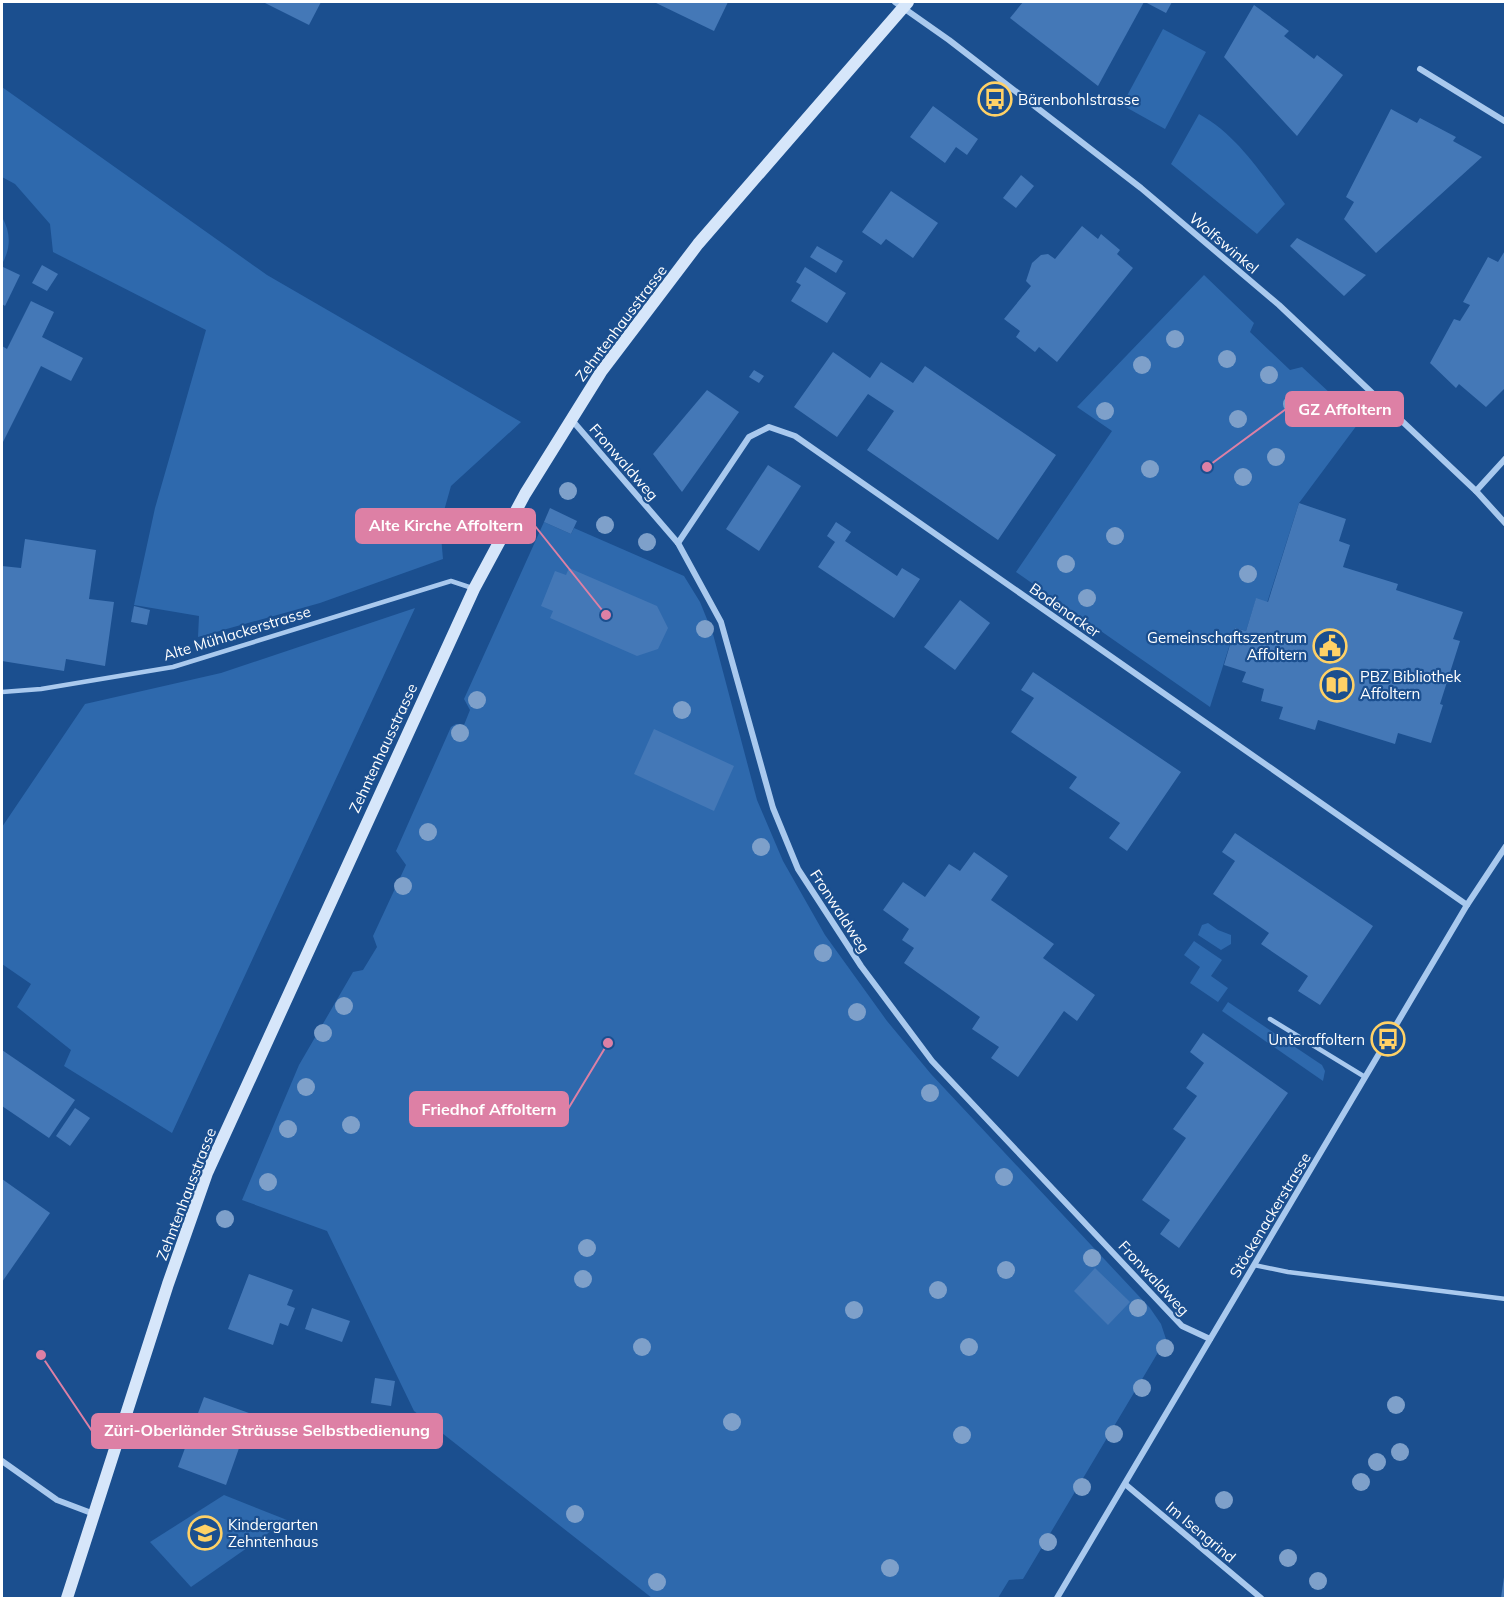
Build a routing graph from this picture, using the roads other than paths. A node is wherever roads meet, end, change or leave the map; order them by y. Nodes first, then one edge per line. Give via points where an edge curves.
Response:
1 (902, 4) edge
2 (1420, 69) dead end
3 (1506, 122) edge
4 (571, 419) junction
5 (1506, 458) edge
6 (1476, 492) junction
7 (1506, 524) edge
8 (678, 543) junction
9 (474, 589) junction
10 (2, 692) edge
11 (1506, 846) edge
12 (1467, 905) junction
13 (1270, 1018) dead end
14 (1365, 1077) junction
15 (1254, 1265) junction
16 (1506, 1299) edge
17 (1210, 1339) junction
18 (2, 1461) edge
19 (1125, 1484) junction
20 (95, 1514) junction
21 (67, 1599) edge
22 (1057, 1599) edge
23 (1262, 1599) edge

1 - 4 street, Zehntenhausstrasse via 698,244 601,372
1 - 6 street, Wolfswinkel via 1141,188 1279,305
2 - 3 street
4 - 8 street, Fronwaldweg
4 - 9 street, Zehntenhausstrasse
5 - 6 street
6 - 7 street, Wolfswinkel
8 - 12 street, Bodenacker via 749,437 769,427 795,436
8 - 17 street, Fronwaldweg via 721,622 770,799 798,869 861,966 932,1061 1182,1326
9 - 10 lane, Alte Mühlackerstrasse via 451,581 173,667
9 - 20 street, Zehntenhausstrasse via 207,1173
11 - 12 street, Stöckenackerstrasse
12 - 14 street, Stöckenackerstrasse
13 - 14 lane
14 - 15 street, Stöckenackerstrasse
15 - 16 lane
15 - 17 street, Stöckenackerstrasse
17 - 19 street, Stöckenackerstrasse
18 - 20 street via 57,1500
19 - 22 street, Stöckenackerstrasse
19 - 23 street, Im Isengrind
20 - 21 street, Zehntenhausstrasse

